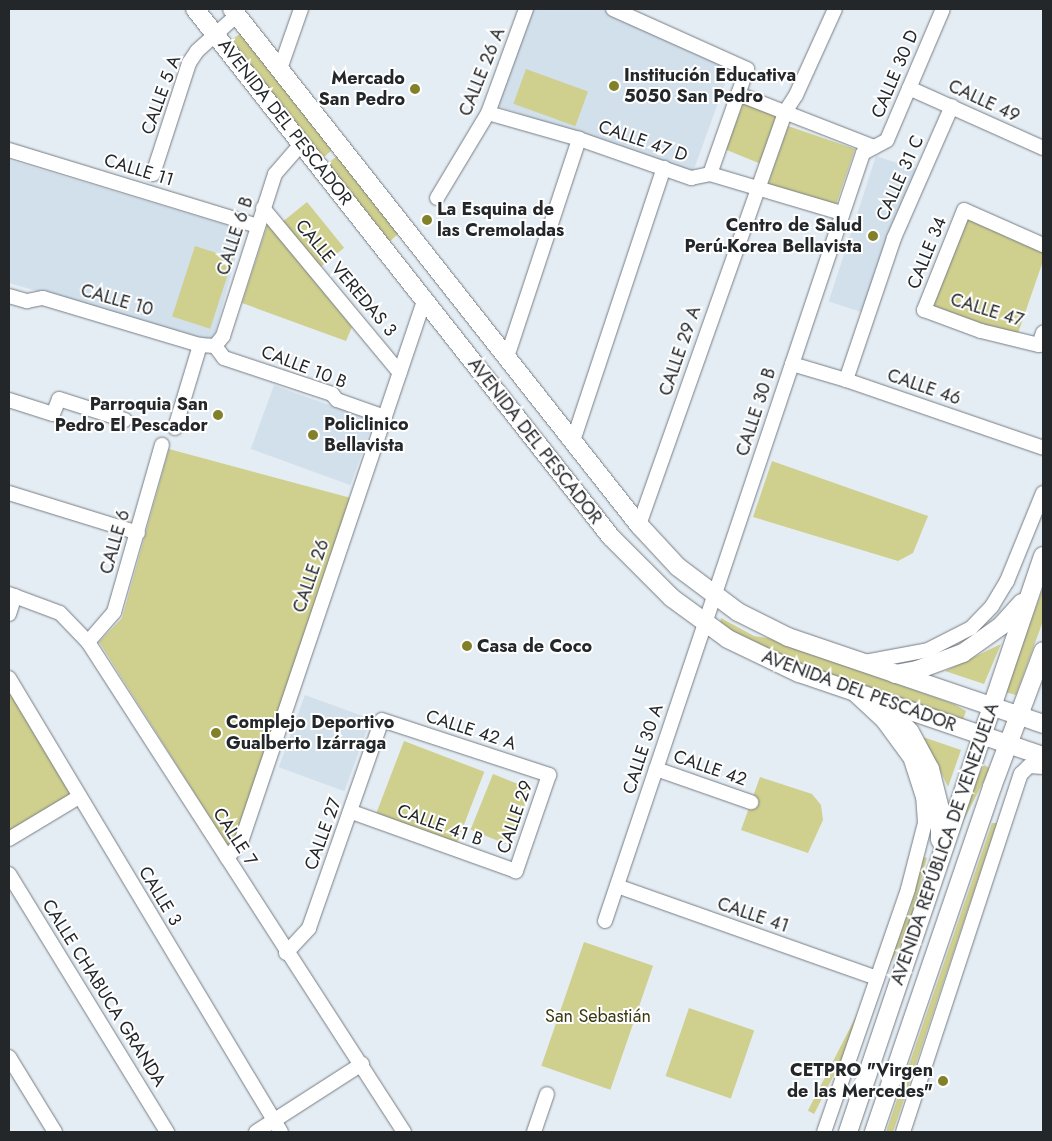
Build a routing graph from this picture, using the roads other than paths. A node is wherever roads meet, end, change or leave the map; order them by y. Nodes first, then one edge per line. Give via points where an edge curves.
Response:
1 (195, 9) edge
2 (301, 9) edge
3 (526, 9) edge
4 (613, 9) edge
5 (835, 9) edge
6 (943, 9) edge
7 (235, 12) edge
8 (216, 34) junction
9 (280, 69) junction
10 (910, 88) junction
11 (738, 94) junction
12 (952, 106) junction
13 (785, 112) junction
14 (488, 113) junction
15 (579, 139) junction
16 (301, 144) junction
17 (874, 147) junction
18 (1043, 148) edge
19 (9, 150) edge
20 (664, 168) junction
21 (153, 174) dead end
22 (710, 174) junction
23 (756, 189) junction
24 (437, 198) dead end
25 (264, 208) junction
26 (842, 213) junction
27 (258, 226) junction
28 (1043, 246) edge
29 (9, 296) edge
30 (424, 301) junction
31 (924, 310) joint
32 (1041, 338) edge
33 (200, 345) junction
34 (215, 346) junction
35 (507, 357) junction
36 (792, 364) junction
37 (400, 373) junction
38 (846, 380) junction
39 (9, 400) edge
40 (385, 417) junction
41 (125, 420) dead end
42 (175, 428) dead end
43 (573, 441) junction
44 (162, 446) dead end
45 (1043, 448) edge
46 (9, 493) edge
47 (1043, 493) edge
48 (639, 525) junction
49 (138, 533) junction
50 (1043, 556) edge
51 (1029, 592) junction
52 (12, 595) edge
53 (715, 596) junction
54 (9, 614) edge
55 (705, 624) junction
56 (88, 642) junction
57 (1043, 650) edge
58 (859, 663) junction
59 (892, 674) junction
60 (9, 678) edge
61 (851, 692) junction
62 (880, 702) junction
63 (990, 707) junction
64 (1018, 716) junction
65 (382, 720) joint
66 (1043, 724) edge
67 (981, 735) junction
68 (1008, 744) junction
69 (1043, 756) edge
70 (1043, 767) edge
71 (656, 769) junction
72 (548, 775) joint
73 (79, 797) junction
74 (751, 802) dead end
75 (352, 812) junction
76 (9, 839) edge
77 (226, 858) junction
78 (936, 869) junction
79 (516, 871) joint
80 (9, 874) edge
81 (617, 886) junction
82 (605, 921) dead end
83 (286, 954) junction
84 (877, 978) junction
85 (9, 1057) edge
86 (362, 1064) junction
87 (547, 1094) dead end
88 (278, 1127) edge
89 (538, 1131) edge
90 (55, 1132) edge
91 (167, 1132) edge
92 (256, 1132) edge
93 (404, 1132) edge
94 (824, 1132) edge
95 (848, 1132) edge
96 (874, 1132) edge
97 (904, 1132) edge

1 - 8 main road, AVENIDA DEL PESCADOR
2 - 9 street
3 - 14 street, CALLE 26 A
4 - 11 street via 747,69
5 - 13 street, CALLE 29 A
6 - 10 street, CALLE 30 D
7 - 8 street, CALLE 5 A
7 - 9 main road, AVENIDA DEL PESCADOR
8 - 16 main road, AVENIDA DEL PESCADOR
8 - 21 street, CALLE 5 A via 189,63
9 - 35 main road, AVENIDA DEL PESCADOR
10 - 12 street, CALLE 49
10 - 17 street, CALLE 30 D via 887,140
11 - 13 street
11 - 22 street
12 - 18 street, CALLE 49
12 - 38 street, CALLE 31 C via 894,238
13 - 17 street
13 - 23 street, CALLE 29 A
14 - 15 street, CALLE 47 D
14 - 24 street, CALLE 26 A
15 - 20 street, CALLE 47 D
15 - 35 street
16 - 25 street, CALLE 6 B via 275,174
16 - 30 main road, AVENIDA DEL PESCADOR
17 - 26 street, CALLE 30 D via 863,153
19 - 27 street, CALLE 11
20 - 22 street, CALLE 47 D via 691,178
20 - 43 street
22 - 23 street
23 - 26 street
23 - 48 street, CALLE 29 A
25 - 27 street, CALLE 6 B
25 - 37 street, CALLE VEREDAS 3
26 - 36 street, CALLE 30 B
27 - 34 street, CALLE 6 B via 223,336
28 - 31 street, CALLE 34 via 964,210
29 - 33 street, CALLE 10 via 27,302 43,298
30 - 37 street, CALLE 26
30 - 55 main road, AVENIDA DEL PESCADOR via 624,553
31 - 32 street, CALLE 47 via 981,331
33 - 34 street, CALLE 10
33 - 42 street
34 - 40 street, CALLE 10 B via 224,358 332,394 337,400
35 - 43 main road, AVENIDA DEL PESCADOR
36 - 38 street, CALLE 46
36 - 53 street, CALLE 30 B
37 - 40 street, CALLE 26
38 - 45 street, CALLE 46
39 - 41 street via 53,414 59,399
40 - 77 street, CALLE 26 via 241,842
43 - 48 main road, AVENIDA DEL PESCADOR
44 - 49 street, CALLE 6
46 - 49 street
47 - 58 street via 1008,581 972,628 928,650
48 - 53 main road, AVENIDA DEL PESCADOR via 678,567
49 - 56 street, CALLE 6 via 114,612
50 - 51 main road, AVENIDA REPÚBLICA DE VENEZUELA
51 - 59 main road via 1001,626 963,653 924,668
51 - 63 main road, AVENIDA REPÚBLICA DE VENEZUELA
52 - 54 street
52 - 56 street, CALLE 7 via 60,613
53 - 55 street, CALLE 30 B
53 - 58 main road, AVENIDA DEL PESCADOR via 765,627
55 - 61 main road, AVENIDA DEL PESCADOR via 771,661
55 - 71 street, CALLE 30 A
56 - 77 street, CALLE 7
57 - 64 main road, AVENIDA REPÚBLICA DE VENEZUELA
58 - 59 main road, AVENIDA DEL PESCADOR
59 - 63 main road, AVENIDA DEL PESCADOR
60 - 73 street, CALLE 3
61 - 62 main road, AVENIDA DEL PESCADOR
61 - 84 street via 900,740 913,765 923,797 925,823 919,855
62 - 67 main road, AVENIDA DEL PESCADOR
62 - 78 main road via 910,732 930,769 940,816
63 - 64 main road, AVENIDA DEL PESCADOR
63 - 67 main road, AVENIDA REPÚBLICA DE VENEZUELA
64 - 66 main road, AVENIDA DEL PESCADOR
64 - 68 main road, AVENIDA REPÚBLICA DE VENEZUELA
65 - 72 street, CALLE 42 A
65 - 75 street, CALLE 27
67 - 68 main road, AVENIDA DEL PESCADOR
67 - 78 main road, AVENIDA REPÚBLICA DE VENEZUELA
68 - 69 main road, AVENIDA DEL PESCADOR
68 - 96 main road, AVENIDA REPÚBLICA DE VENEZUELA
70 - 97 street via 1028,766 1021,774
71 - 74 street, CALLE 42
71 - 81 street, CALLE 30 A
72 - 79 street, CALLE 29
73 - 76 street
73 - 88 street, CALLE 3
75 - 79 street, CALLE 41 B
75 - 83 street, CALLE 27 via 309,928
77 - 83 street, CALLE 7
78 - 95 main road, AVENIDA REPÚBLICA DE VENEZUELA
80 - 91 street, CALLE CHABUCA GRANDA
81 - 82 street, CALLE 30 A
81 - 84 street, CALLE 41
83 - 86 street, CALLE 7
84 - 94 street
85 - 90 street
86 - 88 street
86 - 93 street, CALLE 7
87 - 89 street
88 - 92 street

